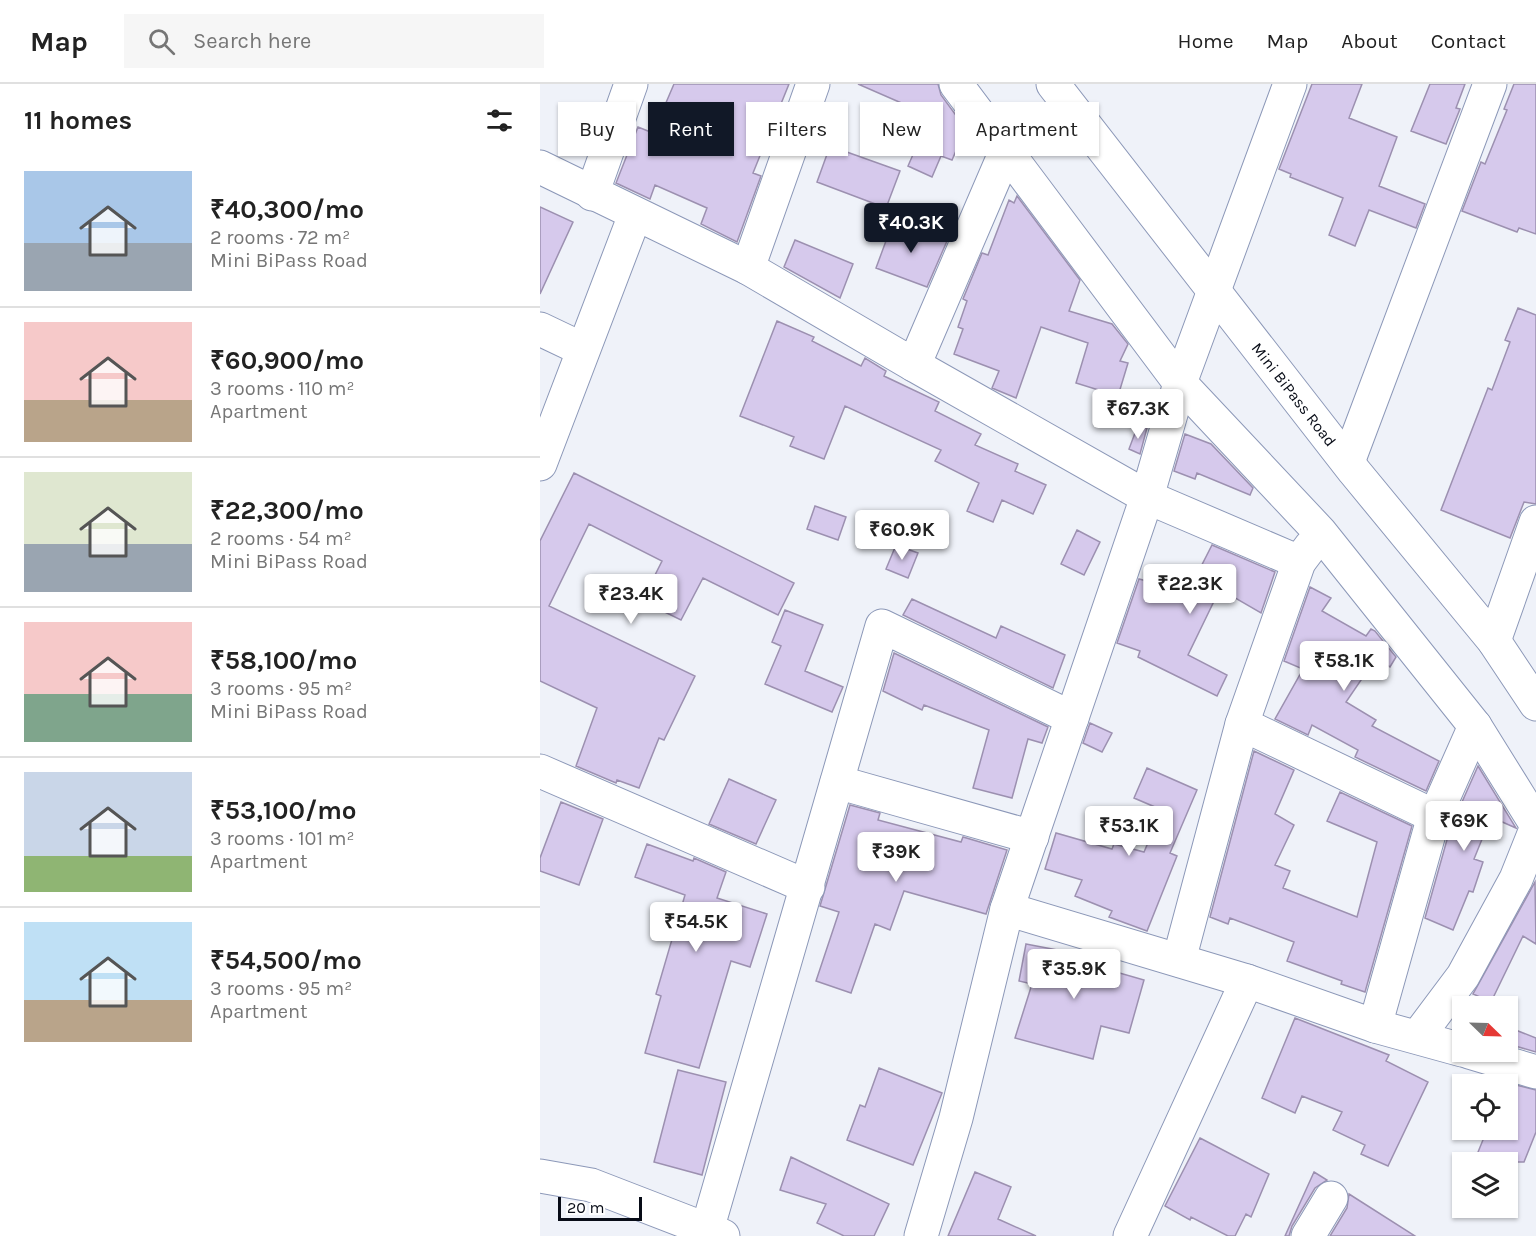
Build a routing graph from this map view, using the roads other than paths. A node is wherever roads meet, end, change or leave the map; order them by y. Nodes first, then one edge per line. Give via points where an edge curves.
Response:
1 (632, 84) edge
2 (813, 84) edge
3 (956, 84) edge
4 (1053, 84) edge
5 (1290, 84) edge
6 (1490, 84) edge
7 (969, 102) edge
8 (1004, 156) edge
9 (1010, 156) edge
10 (540, 167) edge
11 (592, 194) junction
12 (635, 215) junction
13 (748, 268) junction
14 (1213, 294) junction
15 (540, 329) edge
16 (582, 349) junction
17 (914, 365) junction
18 (1180, 383) junction
19 (1348, 462) junction
20 (540, 464) edge
21 (1147, 497) junction
22 (1536, 522) edge
23 (1320, 532) junction
24 (1299, 562) junction
25 (1494, 642) junction
26 (1532, 688) edge
27 (1072, 718) junction
28 (1242, 724) junction
29 (1475, 726) junction
30 (540, 771) edge
31 (837, 782) junction
32 (1436, 817) junction
33 (1536, 824) edge
34 (1536, 829) edge
35 (1032, 837) junction
36 (808, 887) junction
37 (1007, 909) junction
38 (1179, 960) junction
39 (1247, 981) junction
40 (1375, 1026) junction
41 (1418, 1036) junction
42 (1452, 1047) edge
43 (1502, 1062) edge
44 (1536, 1072) edge
45 (540, 1176) edge
46 (1331, 1198) dead end
47 (715, 1233) edge
48 (921, 1236) edge
49 (1130, 1236) edge
50 (1308, 1236) edge

1 - 11 street
2 - 13 street
3 - 7 street
4 - 14 street, Mini BiPass Road
5 - 14 street
6 - 19 street
8 - 17 street
9 - 18 street
10 - 11 street
11 - 12 street
12 - 13 street
12 - 16 street
13 - 17 street
14 - 18 street
14 - 19 street, Mini BiPass Road
15 - 16 street
16 - 20 street
17 - 21 street
18 - 21 street
18 - 23 street
19 - 25 street, Mini BiPass Road
21 - 24 street
21 - 27 street
22 - 25 street
23 - 24 street
23 - 29 street
24 - 28 street
25 - 26 street, Mini BiPass Road
27 - 31 street via 882,626
27 - 35 street
28 - 32 street
28 - 38 street
29 - 32 street
29 - 33 street
30 - 36 street
31 - 35 street
31 - 36 street
32 - 40 street
34 - 41 street via 1516,879 1463,976
35 - 37 street
36 - 47 street
37 - 38 street
37 - 48 street via 956,1118
38 - 39 street
39 - 40 street
39 - 49 street
40 - 41 street
41 - 42 street
43 - 44 street
45 - 47 street via 591,1185
46 - 50 street

